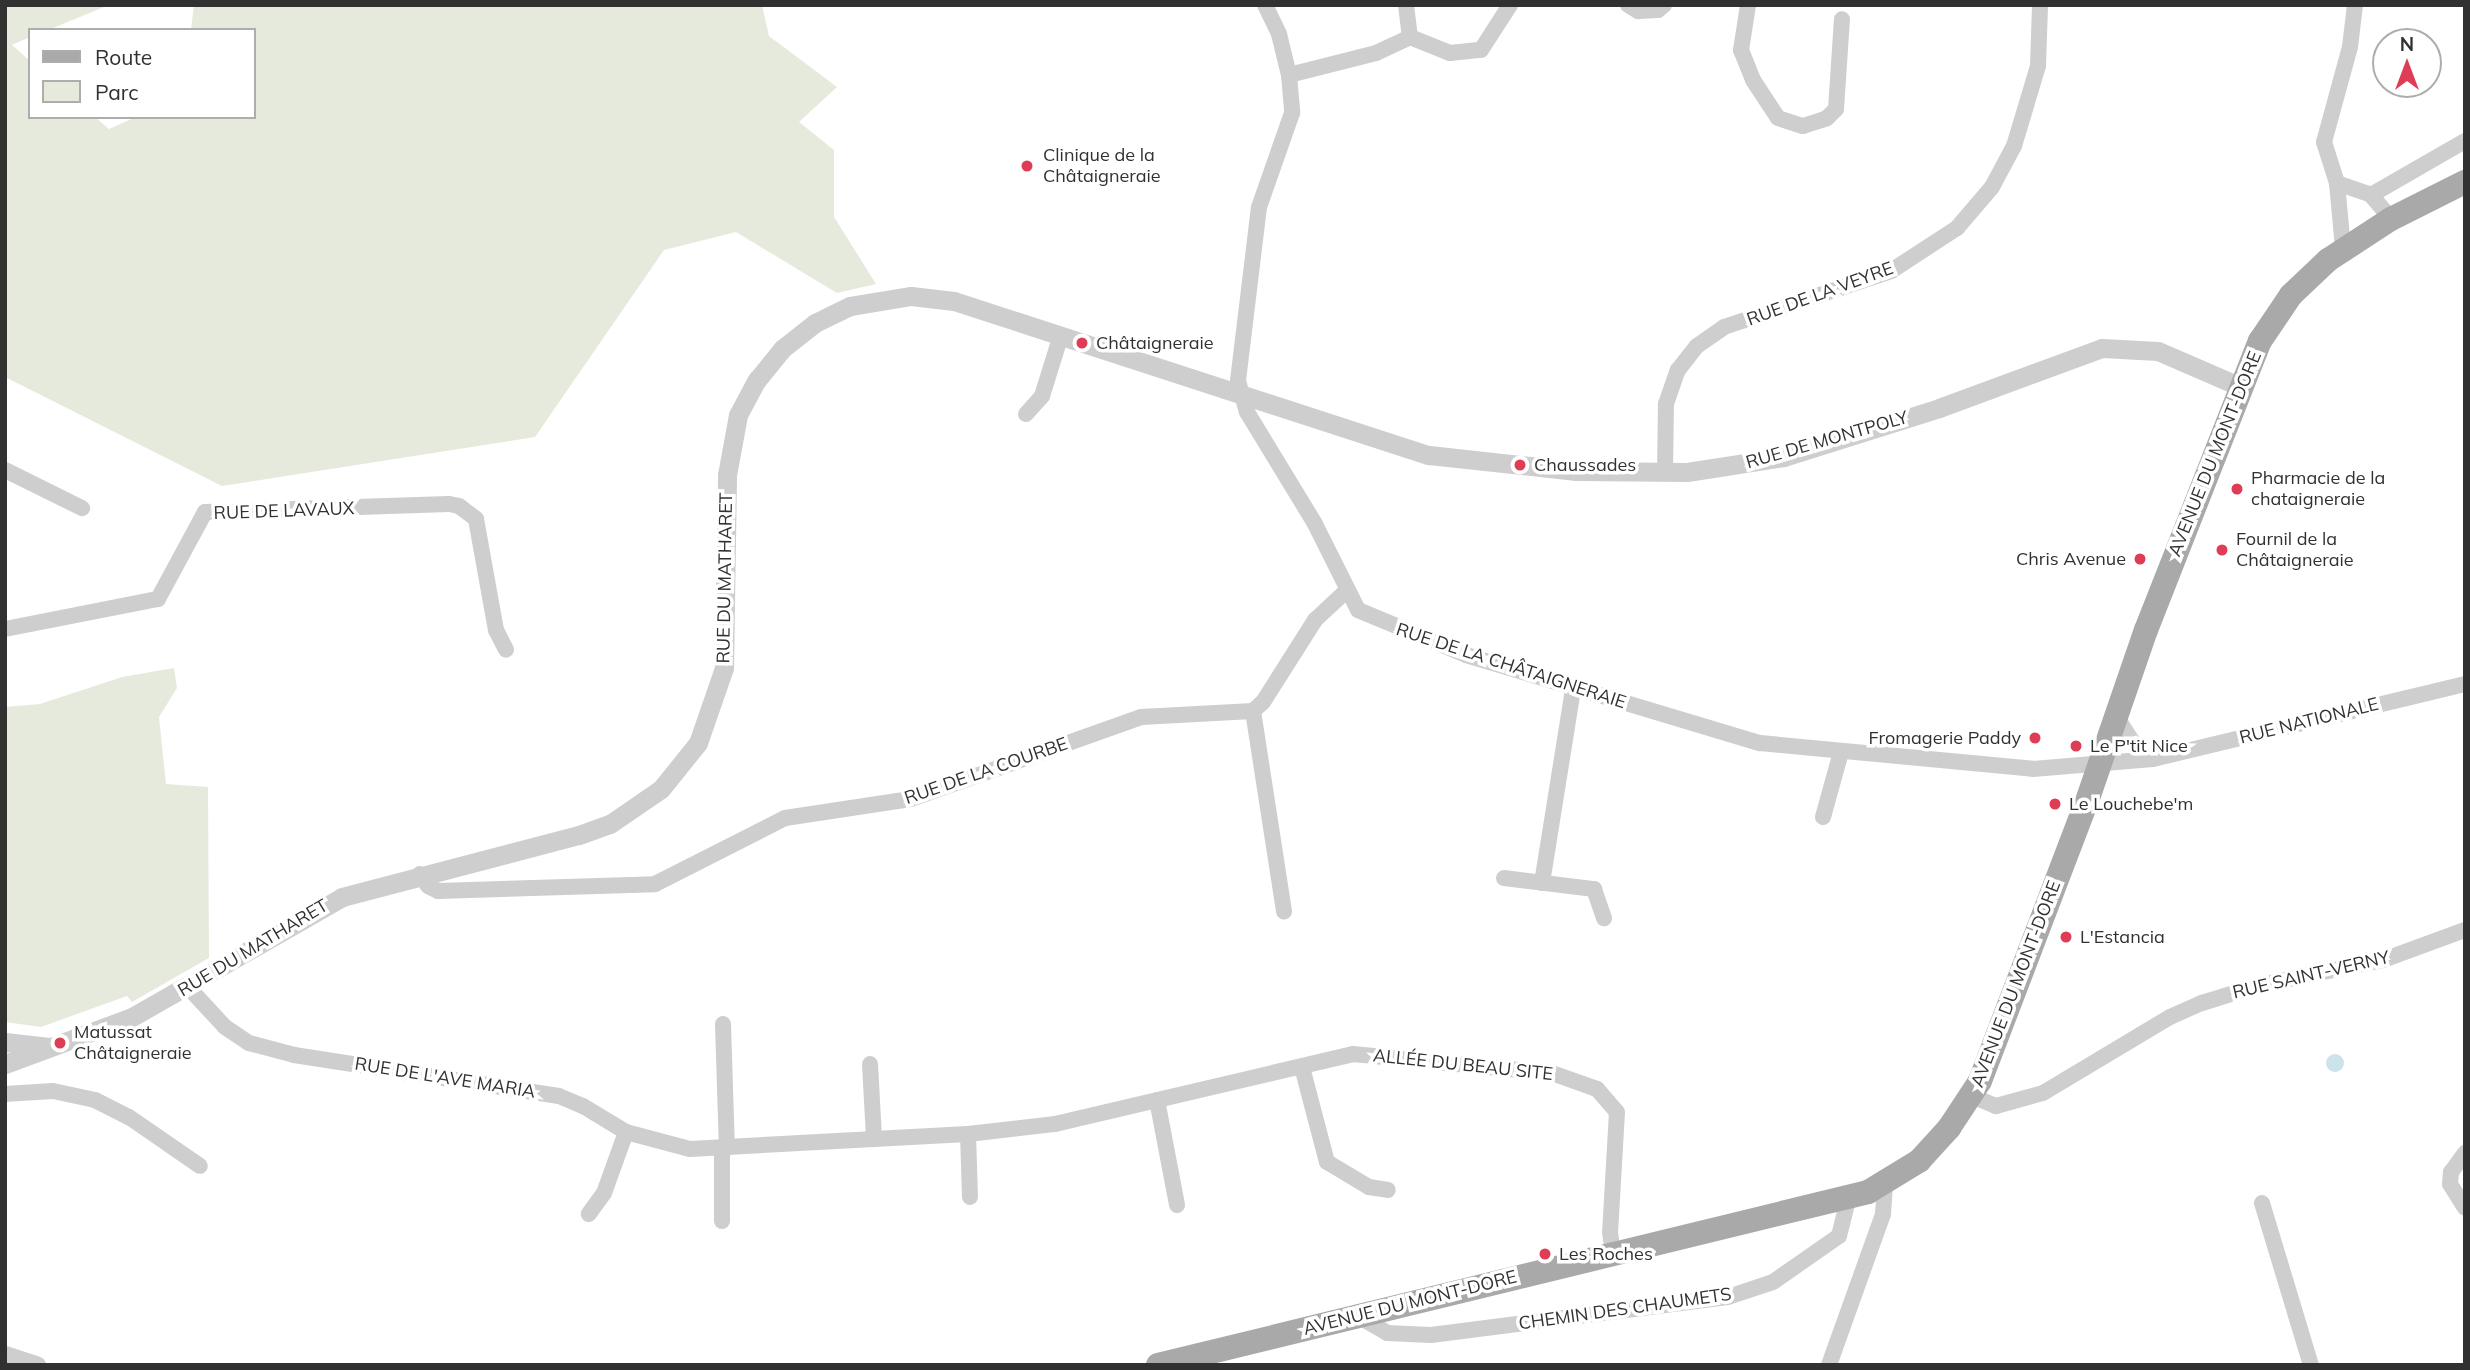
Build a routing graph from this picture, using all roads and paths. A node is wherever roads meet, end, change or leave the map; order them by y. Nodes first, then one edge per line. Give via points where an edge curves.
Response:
1 (1265, 5) edge
2 (1406, 5) edge
3 (1510, 5) edge
4 (1628, 5) edge
5 (1664, 5) edge
6 (1748, 5) edge
7 (2040, 5) edge
8 (2355, 5) edge
9 (1842, 19) dead end
10 (1410, 37) junction
11 (1289, 75) junction
12 (2465, 141) edge
13 (2465, 182) edge
14 (2337, 183) junction
15 (2371, 195) junction
16 (2391, 219) junction
17 (2343, 248) junction
18 (1061, 335) junction
19 (2239, 386) junction
20 (1240, 393) junction
21 (1027, 414) dead end
22 (5, 470) edge
23 (1665, 473) junction
24 (82, 508) dead end
25 (1345, 592) junction
26 (5, 629) edge
27 (506, 650) dead end
28 (2465, 684) edge
29 (1573, 690) junction
30 (1253, 711) junction
31 (2116, 716) junction
32 (1841, 751) junction
33 (2152, 759) junction
34 (2099, 766) junction
35 (1823, 817) dead end
36 (420, 874) junction
37 (1504, 878) dead end
38 (1542, 883) junction
39 (1284, 912) dead end
40 (1604, 918) dead end
41 (2465, 930) edge
42 (188, 987) junction
43 (723, 1024) dead end
44 (5, 1042) edge
45 (50, 1047) junction
46 (5, 1064) edge
47 (870, 1064) dead end
48 (1303, 1067) junction
49 (5, 1094) edge
50 (1972, 1096) junction
51 (1157, 1100) junction
52 (626, 1132) junction
53 (968, 1134) junction
54 (874, 1138) junction
55 (724, 1148) junction
56 (2465, 1153) edge
57 (200, 1166) dead end
58 (1885, 1185) junction
59 (1388, 1190) dead end
60 (1849, 1196) junction
61 (970, 1197) dead end
62 (2262, 1203) dead end
63 (1177, 1205) dead end
64 (2465, 1208) edge
65 (589, 1214) dead end
66 (722, 1221) dead end
67 (1614, 1254) junction
68 (1358, 1316) junction
69 (5, 1355) edge
70 (36, 1365) edge
71 (1158, 1365) edge
72 (1829, 1365) edge
73 (2311, 1365) edge

1 - 11 street, RUE DE LA CHÂTAIGNERAIE via 1279,34
2 - 10 street
3 - 10 street via 1481,50 1450,53
4 - 5 street via 1638,11 1658,10
6 - 9 street via 1741,50 1753,80 1778,118 1803,126 1827,118 1836,109
7 - 23 street, RUE DE LA VEYRE via 2038,66 2014,146 1992,187 1958,228 1891,271 1724,327 1697,346 1678,370 1667,404
8 - 14 street via 2350,47 2324,142
10 - 11 street via 1376,53
11 - 20 street, RUE DE LA CHÂTAIGNERAIE via 1292,113 1255,233
12 - 15 street
13 - 16 main road, AVENUE DU MONT-DORE
14 - 15 street
14 - 17 street
15 - 16 street
16 - 17 main road, AVENUE DU MONT-DORE
17 - 19 main road, AVENUE DU MONT-DORE via 2291,295 2260,341
18 - 20 street, RUE DU MATHARET
18 - 21 street via 1042,396
18 - 36 street, RUE DU MATHARET via 954,301 911,296 850,306 798,335 757,380 732,436 727,475 724,668 709,720 682,766 661,789 610,824
19 - 23 street, RUE DE MONTPOLY via 2158,351 2102,348 1970,398 1803,451 1753,464
19 - 31 main road, AVENUE DU MONT-DORE
20 - 23 street, RUE DE MONTPOLY via 1429,455 1576,471
20 - 25 street, RUE DE LA CHÂTAIGNERAIE via 1256,429 1315,524
22 - 24 street
25 - 29 street, RUE DE LA CHÂTAIGNERAIE via 1358,610 1381,623
25 - 30 street via 1315,620
26 - 27 street, RUE DE LAVAUX via 158,599 205,512 449,504 476,519 496,629
28 - 33 street, RUE NATIONALE
29 - 32 street, RUE DE LA CHÂTAIGNERAIE via 1760,743
29 - 38 street
30 - 36 street, RUE DE LA COURBE via 1141,717 911,799 785,818 655,884 438,891
30 - 39 street
31 - 33 street via 2133,742
31 - 34 main road, AVENUE DU MONT-DORE
32 - 34 street, RUE DE LA CHÂTAIGNERAIE via 2033,769
32 - 35 street
33 - 34 street, RUE NATIONALE
34 - 50 main road, AVENUE DU MONT-DORE
36 - 42 street, RUE DU MATHARET via 326,904
37 - 38 street
38 - 40 street via 1594,889
41 - 50 street, RUE SAINT-VERNY via 2383,960 2260,985 2203,1003 2170,1017 2043,1093 1996,1106
42 - 45 street, RUE DU MATHARET via 132,1017
42 - 52 street, RUE DE L'AVE MARIA via 225,1027 249,1043 294,1055 559,1096
43 - 55 street
44 - 45 street, RUE DU MATHARET
45 - 46 street, RUE DU MATHARET
47 - 54 street
48 - 51 street, ALLÉE DU BEAU SITE
48 - 59 street via 1327,1162 1369,1187
48 - 67 street, ALLÉE DU BEAU SITE via 1353,1054 1382,1055 1552,1073 1597,1088 1617,1112 1610,1232
49 - 57 street via 53,1091 95,1100 129,1116
50 - 58 main road, AVENUE DU MONT-DORE via 1919,1161
51 - 53 street, ALLÉE DU BEAU SITE via 1055,1124
51 - 63 street
52 - 55 street, ALLÉE DU BEAU SITE via 690,1149
52 - 65 street via 604,1193
53 - 54 street, ALLÉE DU BEAU SITE
53 - 61 street
54 - 55 street, ALLÉE DU BEAU SITE
55 - 66 street
56 - 64 street via 2451,1172 2450,1184
58 - 60 main road, AVENUE DU MONT-DORE
58 - 72 street via 1883,1214
60 - 67 main road, AVENUE DU MONT-DORE
60 - 68 street, CHEMIN DES CHAUMETS via 1839,1236 1773,1282 1728,1297 1431,1335 1387,1333
62 - 73 street
67 - 68 main road, AVENUE DU MONT-DORE
68 - 71 main road, AVENUE DU MONT-DORE
69 - 70 street

